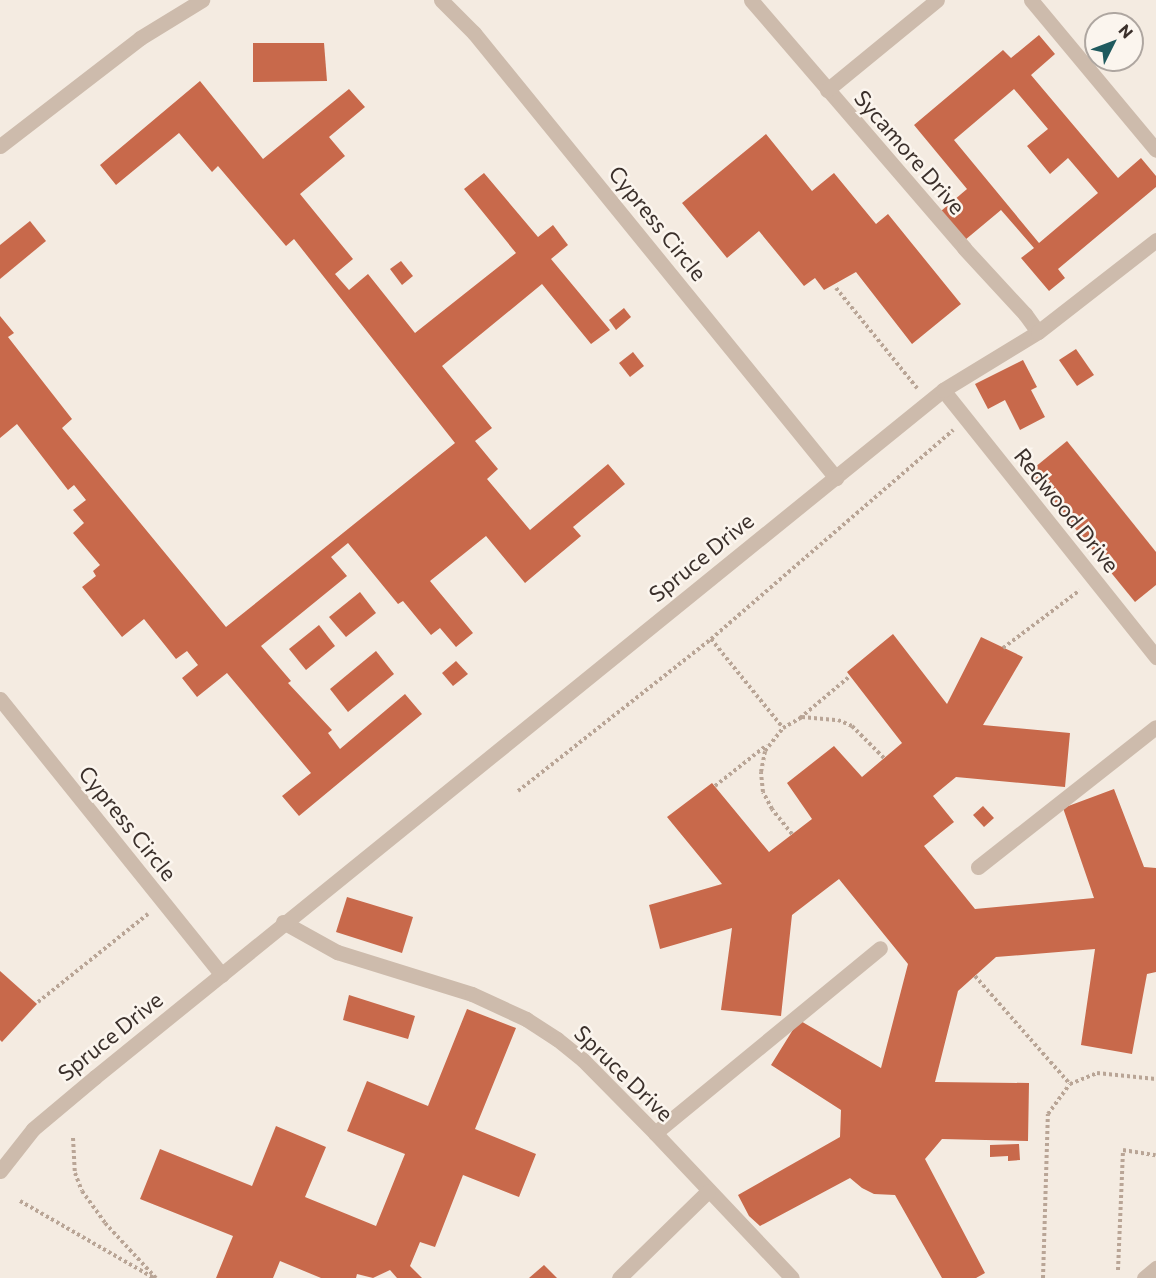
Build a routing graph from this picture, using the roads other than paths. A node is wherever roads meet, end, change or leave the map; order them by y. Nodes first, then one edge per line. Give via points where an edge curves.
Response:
1 (202, 0) edge
2 (441, 0) edge
3 (751, 0) edge
4 (937, 0) edge
5 (1031, 0) edge
6 (827, 90) junction
7 (0, 146) edge
8 (1156, 150) edge
9 (1156, 240) edge
10 (1038, 332) junction
11 (943, 390) junction
12 (836, 478) junction
13 (1156, 657) edge
14 (0, 699) edge
15 (1156, 727) edge
16 (978, 867) dead end
17 (283, 921) junction
18 (880, 948) dead end
19 (222, 975) junction
20 (655, 1133) junction
21 (0, 1170) edge
22 (708, 1191) junction
23 (1156, 1268) edge
24 (619, 1278) edge
25 (792, 1278) edge
26 (1144, 1278) edge

1 - 7 street via 140,38
2 - 12 street, Cypress Circle via 474,33
3 - 6 street, Sycamore Drive
4 - 6 street
5 - 8 street
6 - 10 street, Sycamore Drive
9 - 10 street, Spruce Drive
10 - 11 street, Spruce Drive
11 - 12 street, Spruce Drive
11 - 13 street, Redwood Drive
12 - 17 street, Spruce Drive
14 - 19 street, Cypress Circle
15 - 16 street
17 - 19 street, Spruce Drive
17 - 20 street, Spruce Drive via 337,952 472,994 526,1019 583,1060
18 - 20 street
19 - 21 street, Spruce Drive via 33,1129
20 - 22 street, Spruce Drive
22 - 24 street
22 - 25 street, Spruce Drive
23 - 26 street

